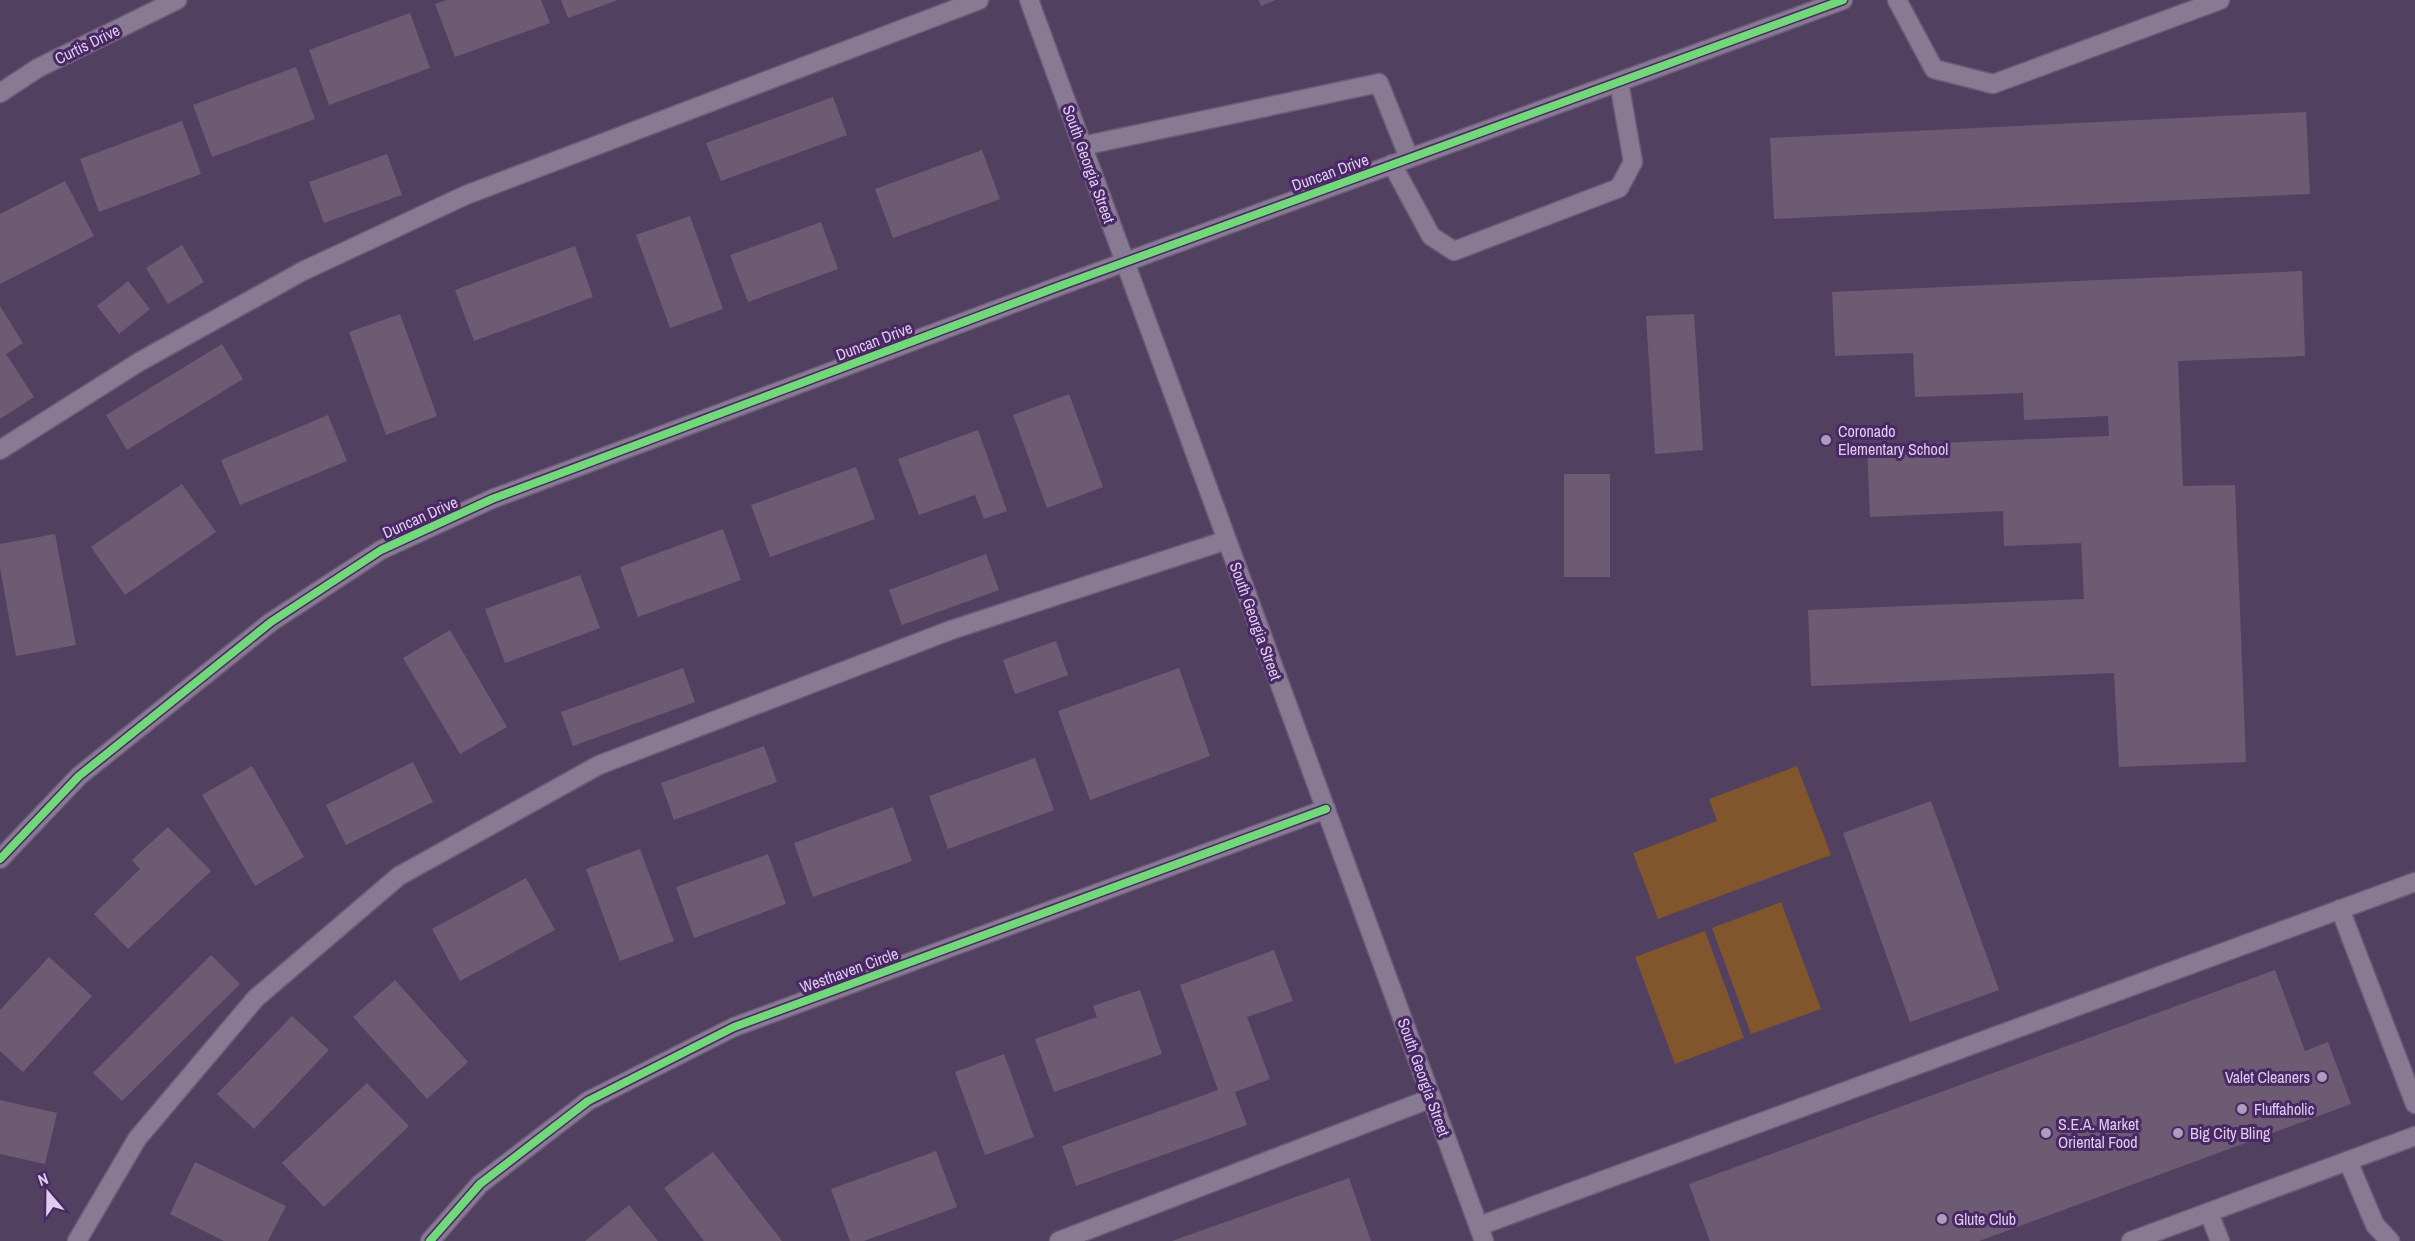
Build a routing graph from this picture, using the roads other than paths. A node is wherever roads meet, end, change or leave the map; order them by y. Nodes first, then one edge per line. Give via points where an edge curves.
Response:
1 (177, 0) edge
2 (979, 0) edge
3 (1029, 0) edge
4 (1843, 0) edge
5 (1897, 0) edge
6 (2220, 0) edge
7 (1619, 82) junction
8 (0, 93) edge
9 (1082, 146) junction
10 (1400, 161) junction
11 (1125, 261) junction
12 (0, 450) edge
13 (1227, 540) junction
14 (1326, 809) junction
15 (0, 859) edge
16 (2415, 882) edge
17 (2340, 909) junction
18 (1432, 1098) junction
19 (2415, 1104) edge
20 (2415, 1136) edge
21 (2348, 1161) junction
22 (2209, 1213) junction
23 (1482, 1233) edge
24 (77, 1241) edge
25 (430, 1241) edge
26 (1059, 1241) edge
27 (2131, 1241) edge
28 (2220, 1241) edge
29 (2390, 1241) edge

1 - 8 street, Curtis Drive via 38,68
2 - 12 street via 466,195 303,271 139,362
3 - 9 street, South Georgia Street
4 - 7 street, Duncan Drive
5 - 6 street via 1934,69 1993,84
7 - 10 street, Duncan Drive
7 - 10 street via 1633,162 1619,188 1454,250 1431,236
9 - 10 street via 1378,83
9 - 11 street, South Georgia Street
10 - 11 street, Duncan Drive
11 - 13 street, South Georgia Street
11 - 15 street, Duncan Drive via 492,499 381,550 270,622 106,754 79,776
13 - 14 street, South Georgia Street
13 - 24 street via 951,630 599,765 399,876 256,998 137,1139
14 - 18 street, South Georgia Street
14 - 25 street, Westhaven Circle via 734,1026 588,1101 480,1184
16 - 17 street
17 - 19 street
17 - 23 street
18 - 23 street, South Georgia Street
18 - 26 street
20 - 21 street
21 - 22 street
21 - 29 street via 2375,1225
22 - 27 street
22 - 28 street

